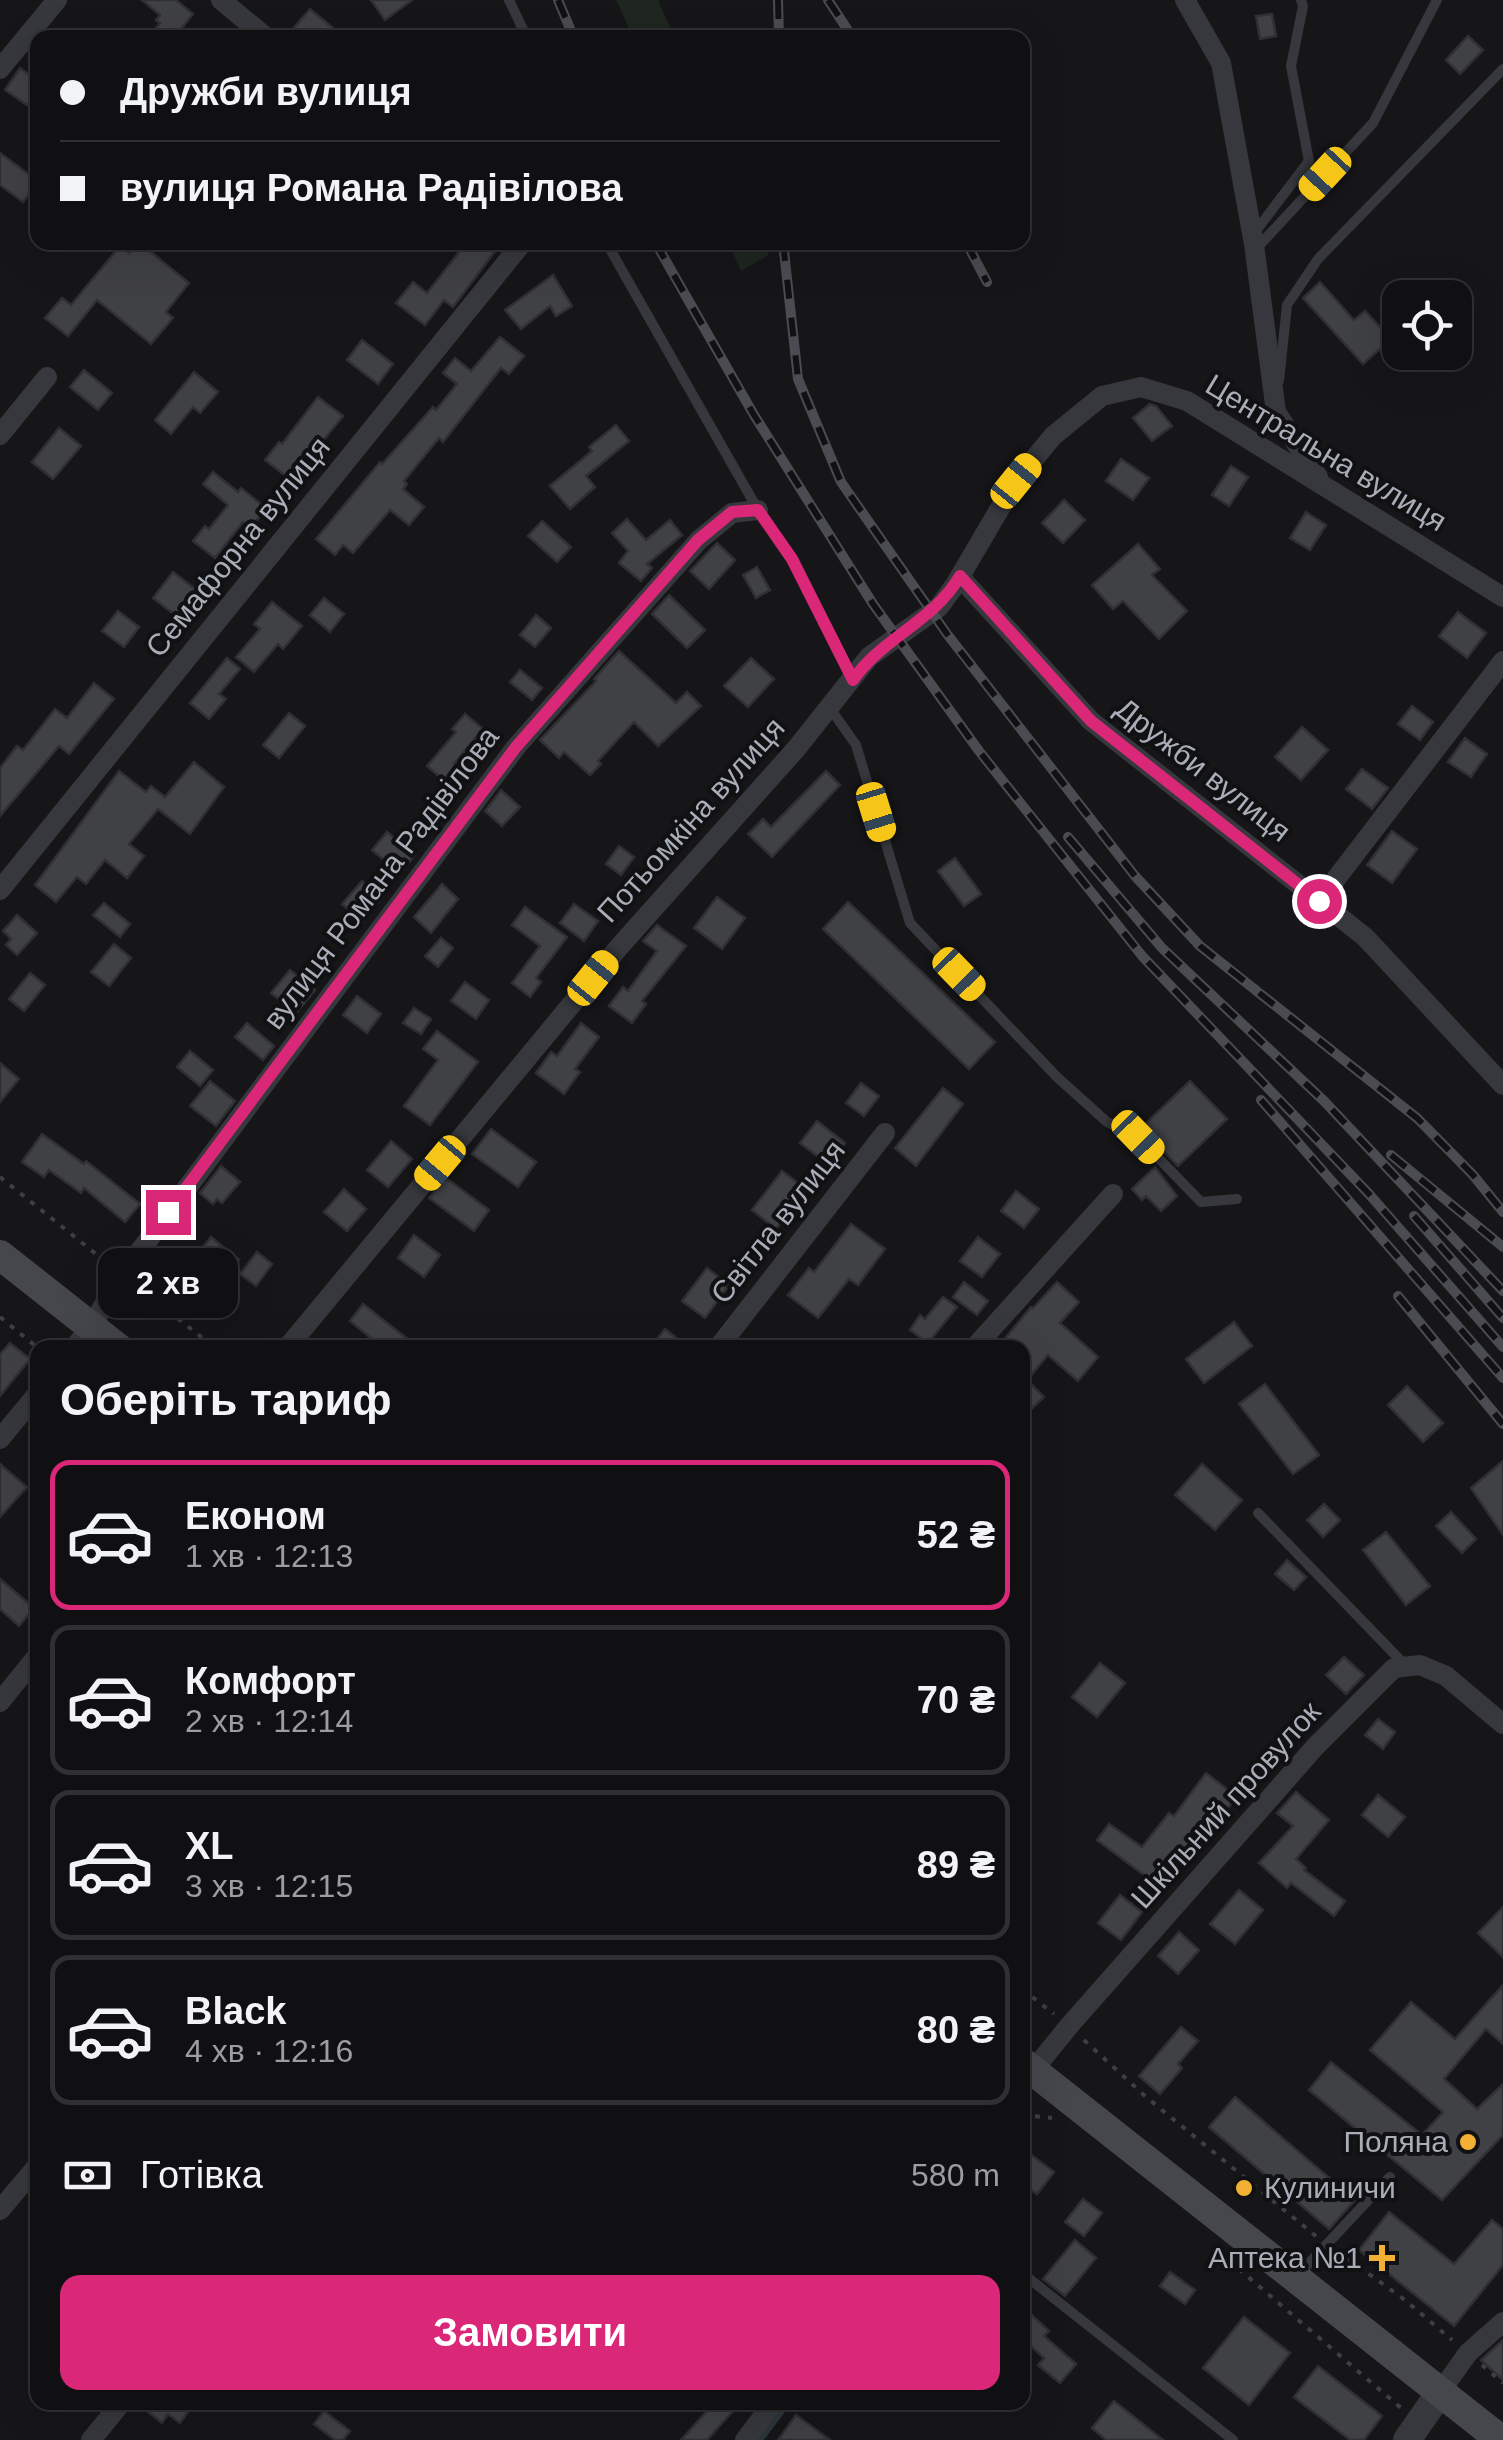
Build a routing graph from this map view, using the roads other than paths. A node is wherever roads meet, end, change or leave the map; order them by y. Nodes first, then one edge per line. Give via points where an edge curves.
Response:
1 (57, 0) edge
2 (220, 0) edge
3 (509, 0) edge
4 (1185, 0) edge
5 (1301, 0) edge
6 (1437, 0) edge
7 (33, 30) edge
8 (257, 30) edge
9 (523, 30) edge
10 (30, 33) edge
11 (1503, 69) edge
12 (0, 70) edge
13 (1253, 244) junction
14 (515, 250) edge
15 (611, 250) edge
16 (47, 377) dead end
17 (1276, 412) junction
18 (0, 434) edge
19 (1322, 483) junction
20 (758, 510) junction
21 (960, 576) junction
22 (1503, 597) edge
23 (1503, 661) edge
24 (853, 680) junction
25 (829, 708) junction
26 (0, 890) edge
27 (1319, 901) junction
28 (1503, 1085) edge
29 (886, 1133) dead end
30 (1114, 1194) dead end
31 (1237, 1198) dead end
32 (0, 1255) edge
33 (83, 1336) edge
34 (294, 1340) edge
35 (724, 1340) edge
36 (981, 1340) edge
37 (30, 1403) edge
38 (0, 1439) edge
39 (1258, 1513) dead end
40 (30, 1666) edge
41 (1406, 1666) junction
42 (0, 1702) edge
43 (1503, 1724) edge
44 (1030, 2068) edge
45 (1030, 2075) edge
46 (30, 2175) edge
47 (1390, 2178) dead end
48 (0, 2210) edge
49 (1296, 2277) junction
50 (1030, 2279) edge
51 (1503, 2322) edge
52 (1441, 2391) junction
53 (115, 2410) edge
54 (768, 2410) edge
55 (1414, 2432) edge
56 (91, 2440) edge
57 (745, 2440) edge
58 (1233, 2440) edge
59 (1501, 2440) edge

1 - 7 street
2 - 8 street
3 - 9 lane
4 - 13 street via 1221,63
5 - 13 lane via 1291,66 1309,161
6 - 13 lane via 1372,123
10 - 12 street
11 - 17 lane via 1318,259 1287,305
13 - 17 street
14 - 26 street, Семафорна вулиця
15 - 20 lane
16 - 18 street
17 - 19 street
19 - 21 street, Центральна вулиця via 1187,401 1141,387 1102,396 1053,436 1016,481
19 - 22 street, Центральна вулиця
20 - 24 lane via 792,559
20 - 33 street, вулиця Романа Радівілова via 732,512 698,540 516,747
21 - 24 street, Потьомкіна вулиця via 938,607 870,656
21 - 27 street, Дружби вулиця via 1091,721
23 - 27 street
24 - 25 street, Потьомкіна вулиця
25 - 31 lane via 856,745 910,923 1057,1077 1107,1122 1138,1137 1201,1202
25 - 34 street, Потьомкіна вулиця via 618,947
27 - 28 street, Дружби вулиця via 1366,937
29 - 35 street, Світла вулиця
30 - 36 street
32 - 33 main road
37 - 38 street
39 - 41 lane
40 - 42 street
41 - 43 street via 1420,1664 1446,1676
41 - 44 street, Шкільний провулок via 1394,1668 1315,1747
45 - 49 main road
46 - 48 street
47 - 49 lane
49 - 52 main road
50 - 58 lane
51 - 52 street via 1468,2353
52 - 55 street
52 - 59 main road
53 - 56 street
54 - 57 street

